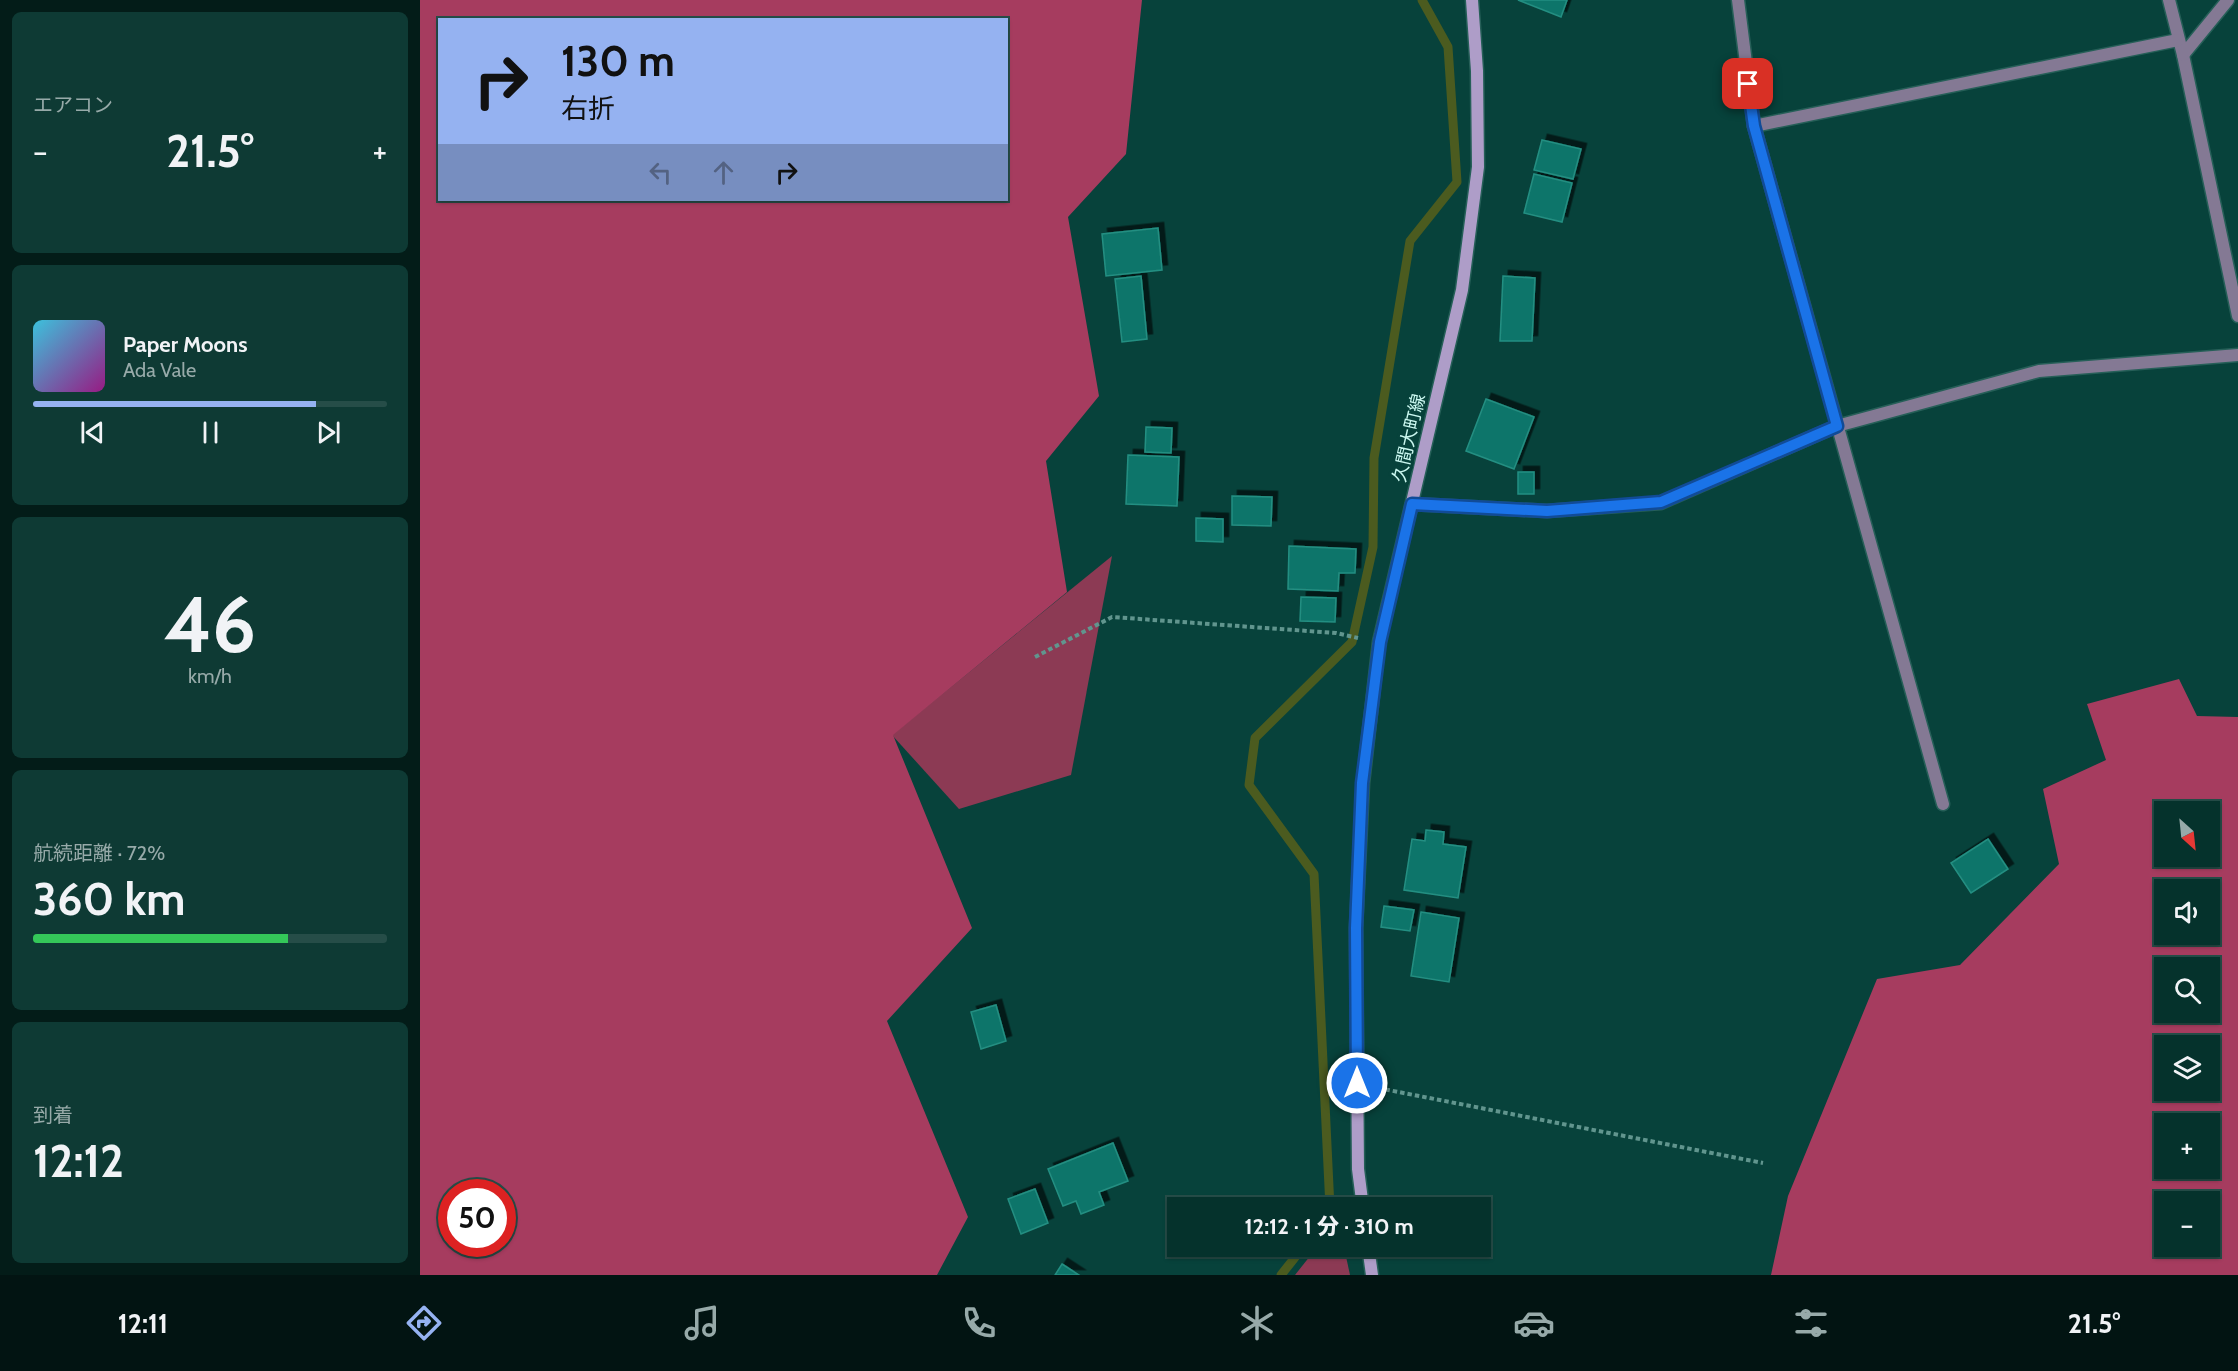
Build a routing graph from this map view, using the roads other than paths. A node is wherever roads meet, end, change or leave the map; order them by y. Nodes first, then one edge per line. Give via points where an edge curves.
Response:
1 (1472, 0) edge
2 (1738, 0) edge
3 (2169, 0) edge
4 (2228, 0) edge
5 (2178, 40) junction
6 (2183, 55) junction
7 (1754, 126) junction
8 (2238, 316) edge
9 (2238, 355) edge
10 (1837, 426) junction
11 (1412, 504) junction
12 (1943, 804) dead end
13 (1362, 1197) edge
14 (1370, 1257) edge
15 (1372, 1275) edge

1 - 11 main road, 久間大町線 via 1478,167 1462,290
2 - 7 street
3 - 5 street
4 - 6 street
5 - 6 street
5 - 7 street
6 - 8 street
7 - 10 street
9 - 10 street via 2040,371
10 - 11 street via 1661,502 1547,511
10 - 12 street
11 - 13 main road, 久間大町線 via 1380,642 1362,783 1356,928 1358,1169
14 - 15 main road

